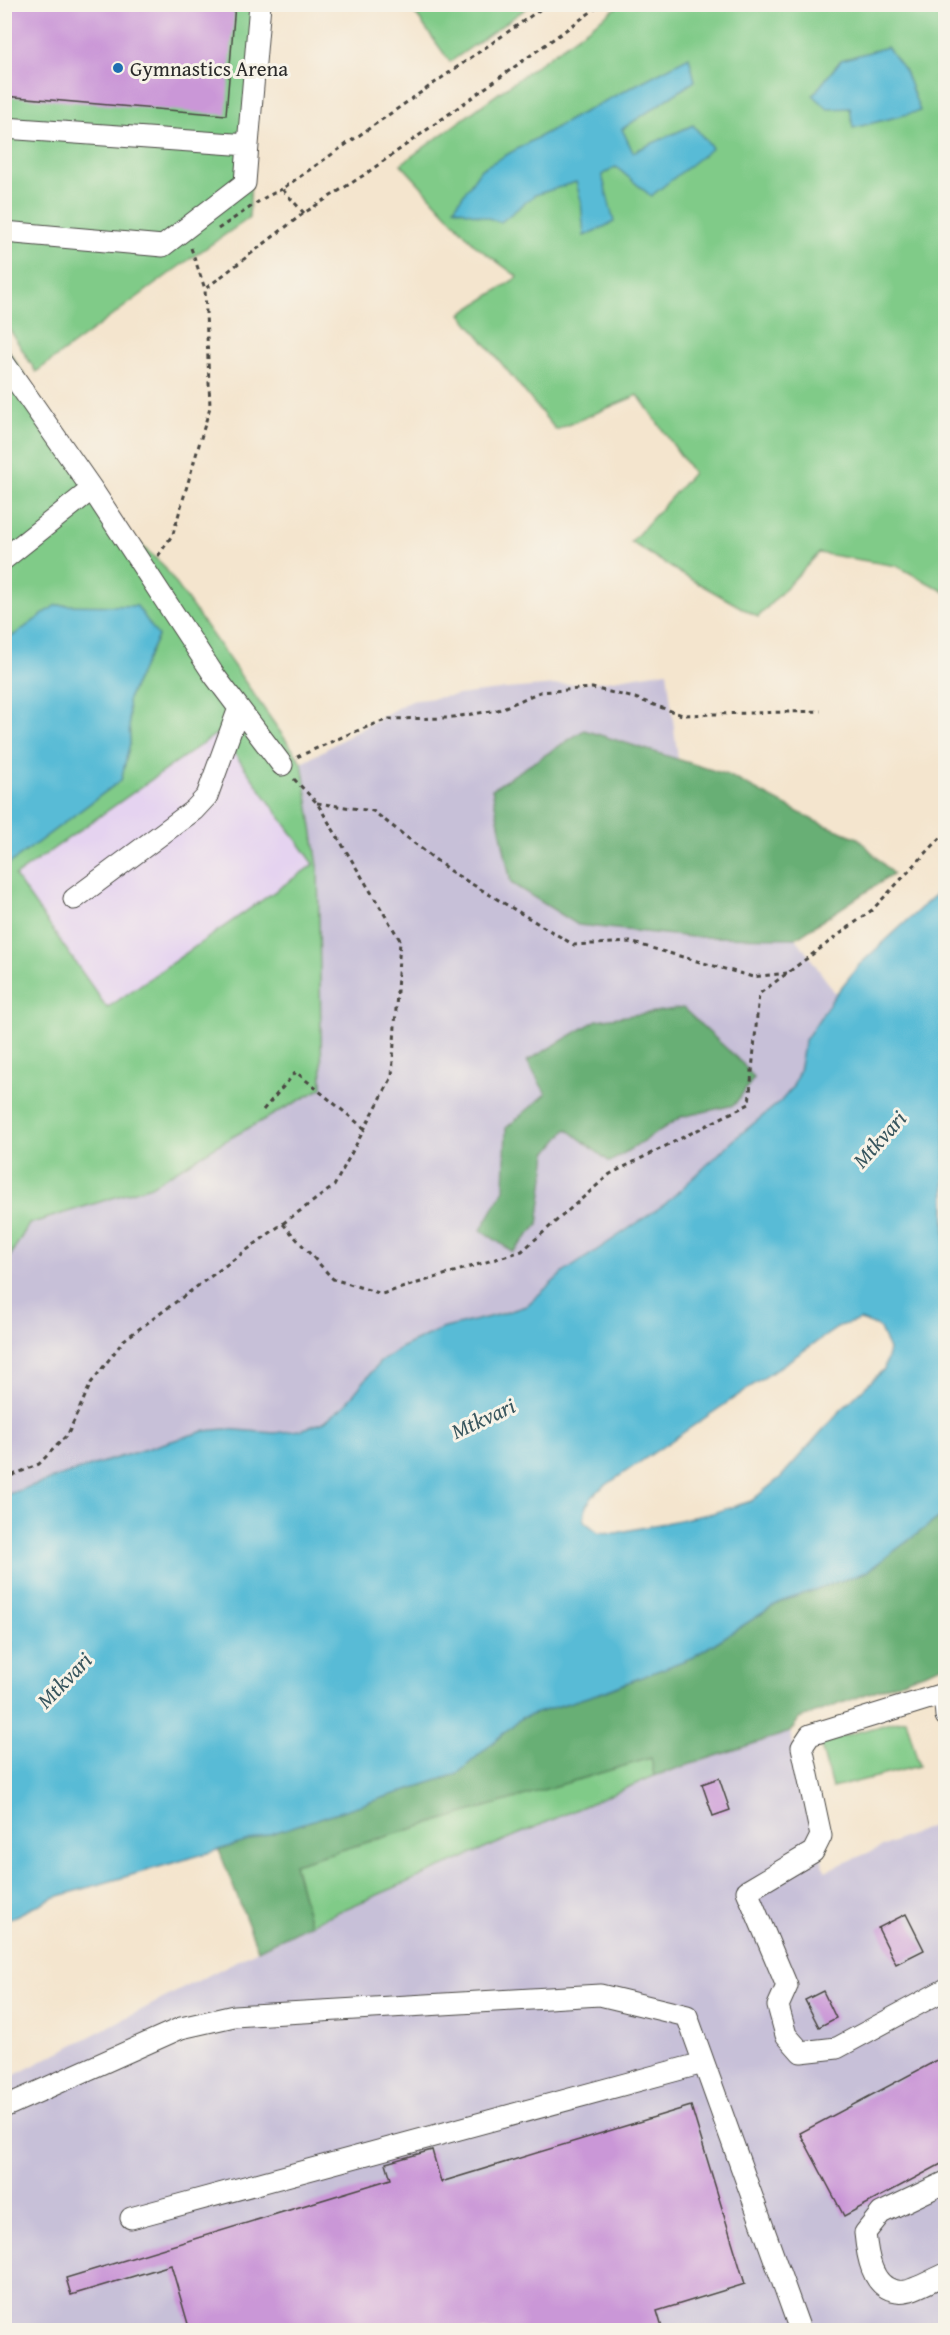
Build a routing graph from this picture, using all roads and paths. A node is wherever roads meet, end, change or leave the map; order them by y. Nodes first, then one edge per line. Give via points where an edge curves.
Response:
1 (260, 4) edge
2 (548, 4) edge
3 (602, 4) edge
4 (4, 128) edge
5 (248, 145) junction
6 (282, 189) junction
7 (304, 213) junction
8 (4, 232) edge
9 (209, 236) dead end
10 (200, 242) dead end
11 (205, 289) junction
12 (4, 363) edge
13 (14, 393) edge
14 (92, 489) junction
15 (4, 560) edge
16 (146, 573) junction
17 (238, 708) junction
18 (821, 711) dead end
19 (282, 765) junction
20 (317, 803) junction
21 (945, 832) edge
22 (74, 899) dead end
23 (788, 972) junction
24 (263, 1110) dead end
25 (365, 1129) junction
26 (283, 1224) junction
27 (4, 1479) edge
28 (945, 1693) edge
29 (945, 1716) edge
30 (945, 1989) edge
31 (703, 2062) junction
32 (4, 2107) edge
33 (945, 2182) edge
34 (130, 2218) dead end
35 (945, 2274) edge
36 (800, 2331) edge

1 - 5 street
2 - 6 path
3 - 7 path via 364,176
4 - 5 street
5 - 8 street via 245,183 163,246
6 - 7 path
6 - 9 path
7 - 11 path
10 - 11 path via 190,249
11 - 16 path via 210,407 173,534
12 - 13 street
13 - 14 street
14 - 15 street
14 - 16 street
16 - 17 street
17 - 19 street
17 - 22 street via 207,796 194,810
18 - 19 path via 682,715 592,688 540,692 498,710 447,718 388,720
19 - 20 path
20 - 23 path via 373,810 450,871 574,945 630,942 753,977
20 - 25 path via 400,940 392,1077
21 - 23 path via 872,910
23 - 26 path via 759,994 749,1104 610,1174 522,1251 382,1294 333,1279
24 - 25 path via 296,1072
25 - 26 path via 334,1186
26 - 27 path via 124,1340 91,1383 68,1434 39,1464
28 - 29 street
28 - 30 street via 810,1735 802,1746 821,1836 813,1852 747,1892 787,1986 778,2006 786,2036 801,2052 837,2048
31 - 32 street via 687,2016 600,1995 234,2016 181,2028
31 - 34 street
31 - 36 street
33 - 35 street via 881,2213 866,2234 867,2259 883,2286 898,2292

